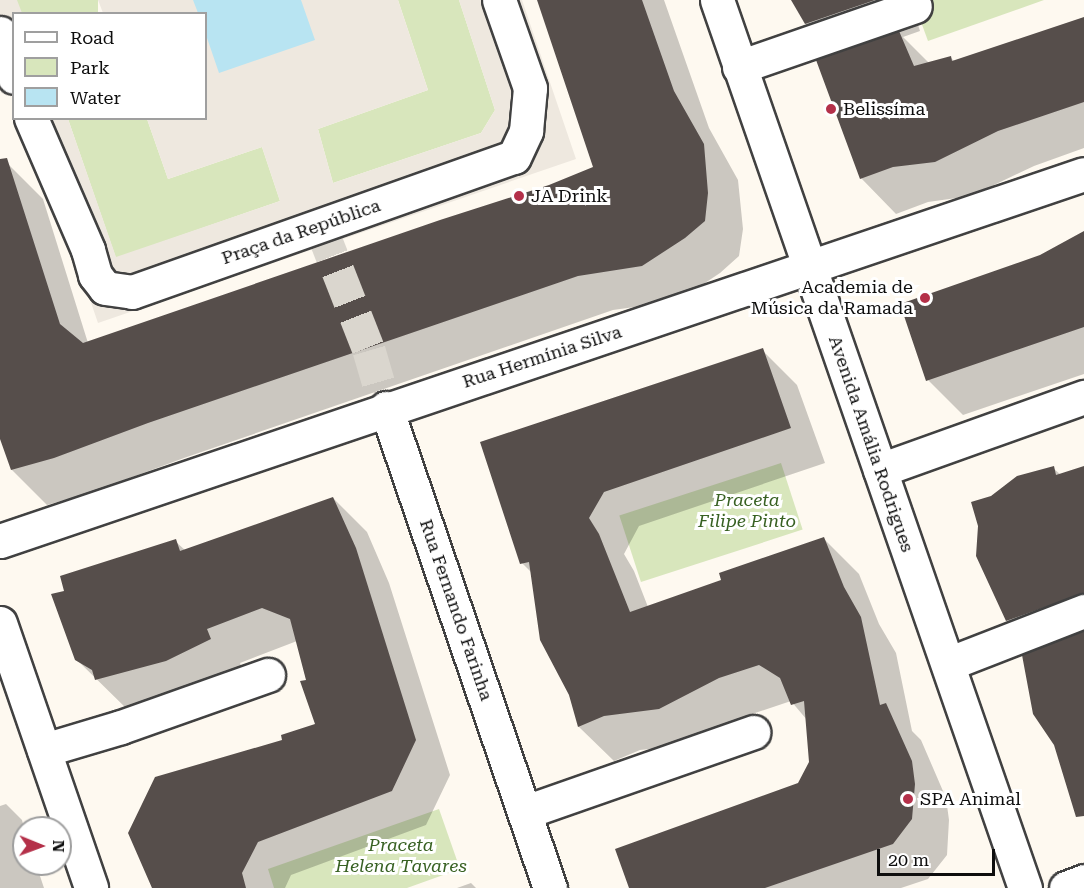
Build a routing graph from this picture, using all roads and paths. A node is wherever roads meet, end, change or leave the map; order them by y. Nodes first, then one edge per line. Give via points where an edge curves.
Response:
1 (499, 0) edge
2 (717, 0) edge
3 (915, 6) dead end
4 (0, 33) edge
5 (739, 67) junction
6 (12, 71) edge
7 (32, 120) edge
8 (1084, 174) edge
9 (808, 268) junction
10 (1084, 397) edge
11 (386, 408) junction
12 (880, 470) junction
13 (0, 541) edge
14 (1084, 611) edge
15 (0, 623) edge
16 (948, 664) junction
17 (268, 675) dead end
18 (753, 732) dead end
19 (44, 750) junction
20 (525, 812) junction
21 (1084, 881) edge
22 (91, 888) edge
23 (550, 888) edge
24 (1025, 888) edge
25 (1066, 888) edge

1 - 7 street, Praça da República via 530,88 526,131 514,157 132,292 105,288 95,275
2 - 5 street, Avenida Amália Rodrigues
3 - 5 street
4 - 6 street
5 - 9 street, Avenida Amália Rodrigues
8 - 9 street, Rua Hermínia Silva
9 - 11 street, Rua Hermínia Silva
9 - 12 street, Avenida Amália Rodrigues
10 - 12 street
11 - 13 street, Rua Hermínia Silva
11 - 20 street, Rua Fernando Farinha
12 - 16 street, Avenida Amália Rodrigues
14 - 16 street
15 - 19 street
16 - 24 street, Avenida Amália Rodrigues
17 - 19 street
18 - 20 street
19 - 22 street
20 - 23 street, Rua Fernando Farinha
21 - 25 street

